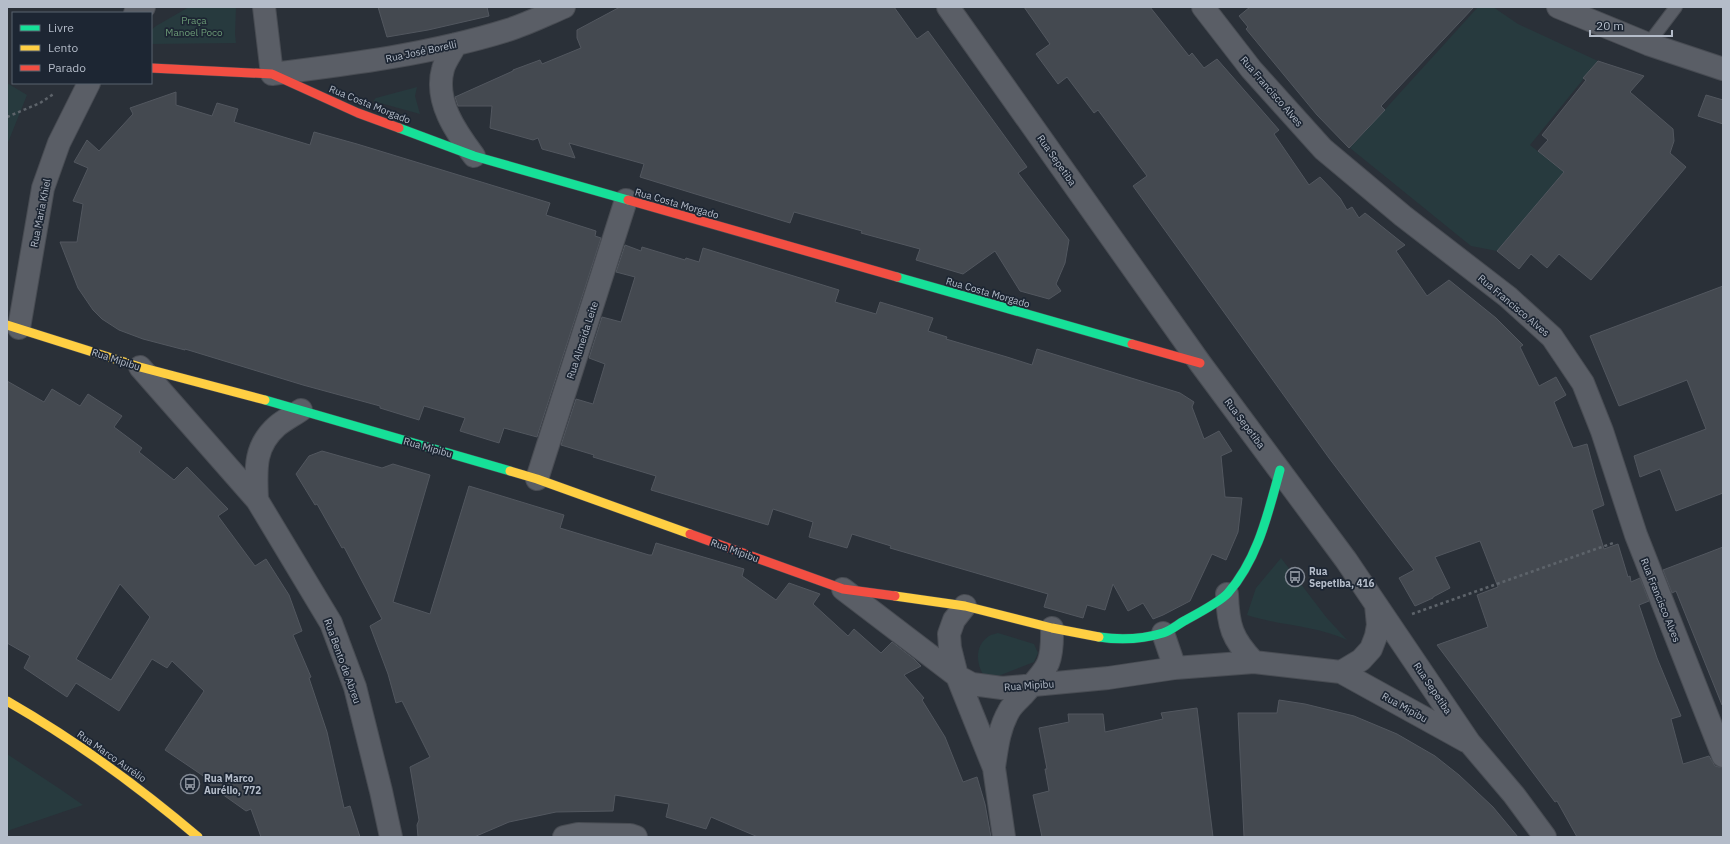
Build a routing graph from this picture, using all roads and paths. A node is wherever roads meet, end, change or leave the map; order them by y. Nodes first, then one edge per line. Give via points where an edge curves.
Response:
1 (264, 7) edge
2 (564, 7) edge
3 (948, 7) edge
4 (1203, 7) edge
5 (1558, 7) edge
6 (1676, 7) edge
7 (456, 44) junction
8 (1648, 44) junction
9 (152, 68) edge
10 (1723, 69) edge
11 (272, 74) junction
12 (88, 84) edge
13 (58, 91) dead end
14 (7, 117) edge
15 (474, 156) junction
16 (626, 200) junction
17 (13, 326) edge
18 (1200, 363) junction
19 (140, 367) junction
20 (301, 410) junction
21 (1280, 470) junction
22 (537, 479) junction
23 (257, 500) junction
24 (1636, 535) junction
25 (843, 589) junction
26 (1227, 594) junction
27 (1376, 605) junction
28 (965, 606) junction
29 (1389, 622) junction
30 (1052, 628) junction
31 (1163, 633) junction
32 (1254, 662) junction
33 (1175, 668) junction
34 (1341, 672) junction
35 (957, 676) junction
36 (1031, 686) junction
37 (7, 701) edge
38 (1469, 742) junction
39 (1723, 756) edge
40 (994, 768) junction
41 (198, 837) edge
42 (391, 837) edge
43 (564, 837) edge
44 (636, 837) edge
45 (1004, 837) edge
46 (1545, 837) edge

1 - 11 street
2 - 7 street, Rua José Borelli via 509,30
3 - 18 street, Rua Sepetiba
4 - 24 street, Rua Francisco Alves via 1251,69 1323,149 1403,216 1508,297 1552,337 1583,383 1602,431
5 - 8 street
6 - 8 lane
7 - 11 street, Rua José Borelli via 387,59
7 - 15 street via 442,68 441,89 446,111 456,132
8 - 10 street
9 - 11 street, Rua Costa Morgado
11 - 15 street, Rua Costa Morgado via 358,113
12 - 17 street, Rua Maria Khiel via 59,143 43,188
13 - 14 path via 40,103
15 - 16 street, Rua Costa Morgado
16 - 18 street, Rua Costa Morgado
16 - 22 street, Rua Almeida Leite
17 - 19 street, Rua Mipibu
18 - 21 street, Rua Sepetiba
19 - 20 street, Rua Mipibu
19 - 23 street, Rua Bento de Abreu
20 - 22 street, Rua Mipibu
20 - 23 street, Rua Bento de Abreu via 278,425 263,442 256,464
21 - 26 street, Rua Mipibu via 1264,527 1249,562
21 - 27 street, Rua Sepetiba
22 - 25 street, Rua Mipibu
23 - 42 street, Rua Bento de Abreu via 331,623 355,688
24 - 29 path
24 - 39 street, Rua Francisco Alves
25 - 28 street, Rua Mipibu
25 - 35 street, Rua Mipibu
26 - 31 street, Rua Mipibu
26 - 32 street via 1234,638
27 - 29 street, Rua Sepetiba
27 - 34 street via 1378,625 1371,649 1361,660
28 - 30 street, Rua Mipibu
28 - 35 street via 954,620 949,634
29 - 38 street, Rua Sepetiba
30 - 31 street, Rua Mipibu via 1111,639
30 - 36 street via 1050,661
31 - 33 street
32 - 33 street, Rua Mipibu
32 - 34 street, Rua Mipibu
33 - 36 street, Rua Mipibu
34 - 38 street, Rua Mipibu
35 - 36 street, Rua Mipibu via 972,684 985,686
35 - 40 street
36 - 40 street via 1010,709 1002,723
37 - 41 street, Rua Marco Aurélio via 98,759
38 - 46 street, Rua Sepetiba via 1514,795
40 - 45 street
43 - 44 street via 578,834

